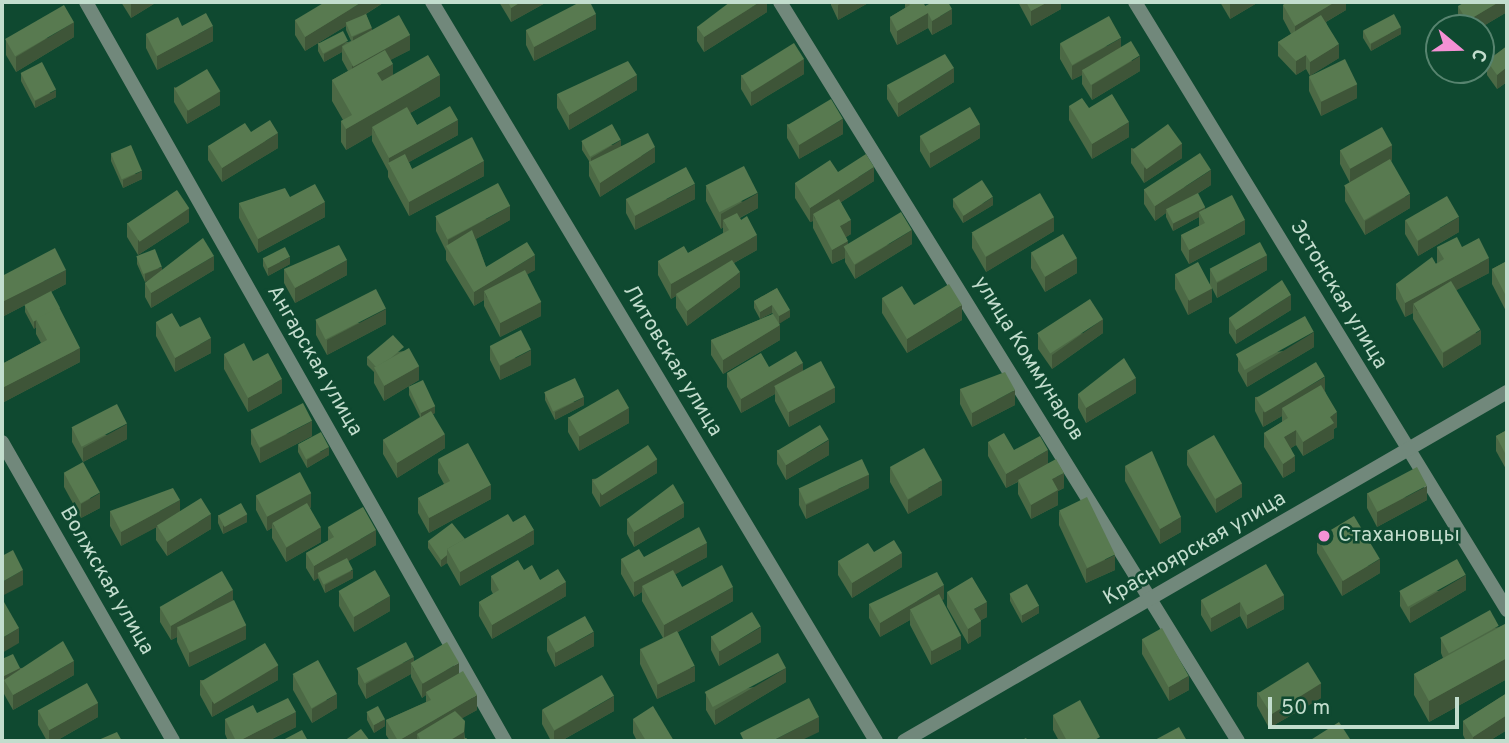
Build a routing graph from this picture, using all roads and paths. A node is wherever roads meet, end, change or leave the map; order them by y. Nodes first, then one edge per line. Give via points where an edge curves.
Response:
1 (86, 2) edge
2 (432, 2) edge
3 (780, 2) edge
4 (1135, 2) edge
5 (1507, 392) edge
6 (2, 442) edge
7 (1408, 450) junction
8 (1153, 597) junction
9 (1507, 610) edge
10 (173, 741) edge
11 (505, 741) edge
12 (876, 741) edge
13 (904, 741) edge
14 (1238, 741) edge

1 - 11 street, Ангарская улица
2 - 12 street, Литовская улица
3 - 8 street, улица Коммунаров
4 - 7 street, Эстонская улица
5 - 7 street, Красноярская улица
6 - 10 street, Волжская улица
7 - 8 street, Красноярская улица
7 - 9 street, Эстонская улица
8 - 13 street, Красноярская улица
8 - 14 street, улица Коммунаров

